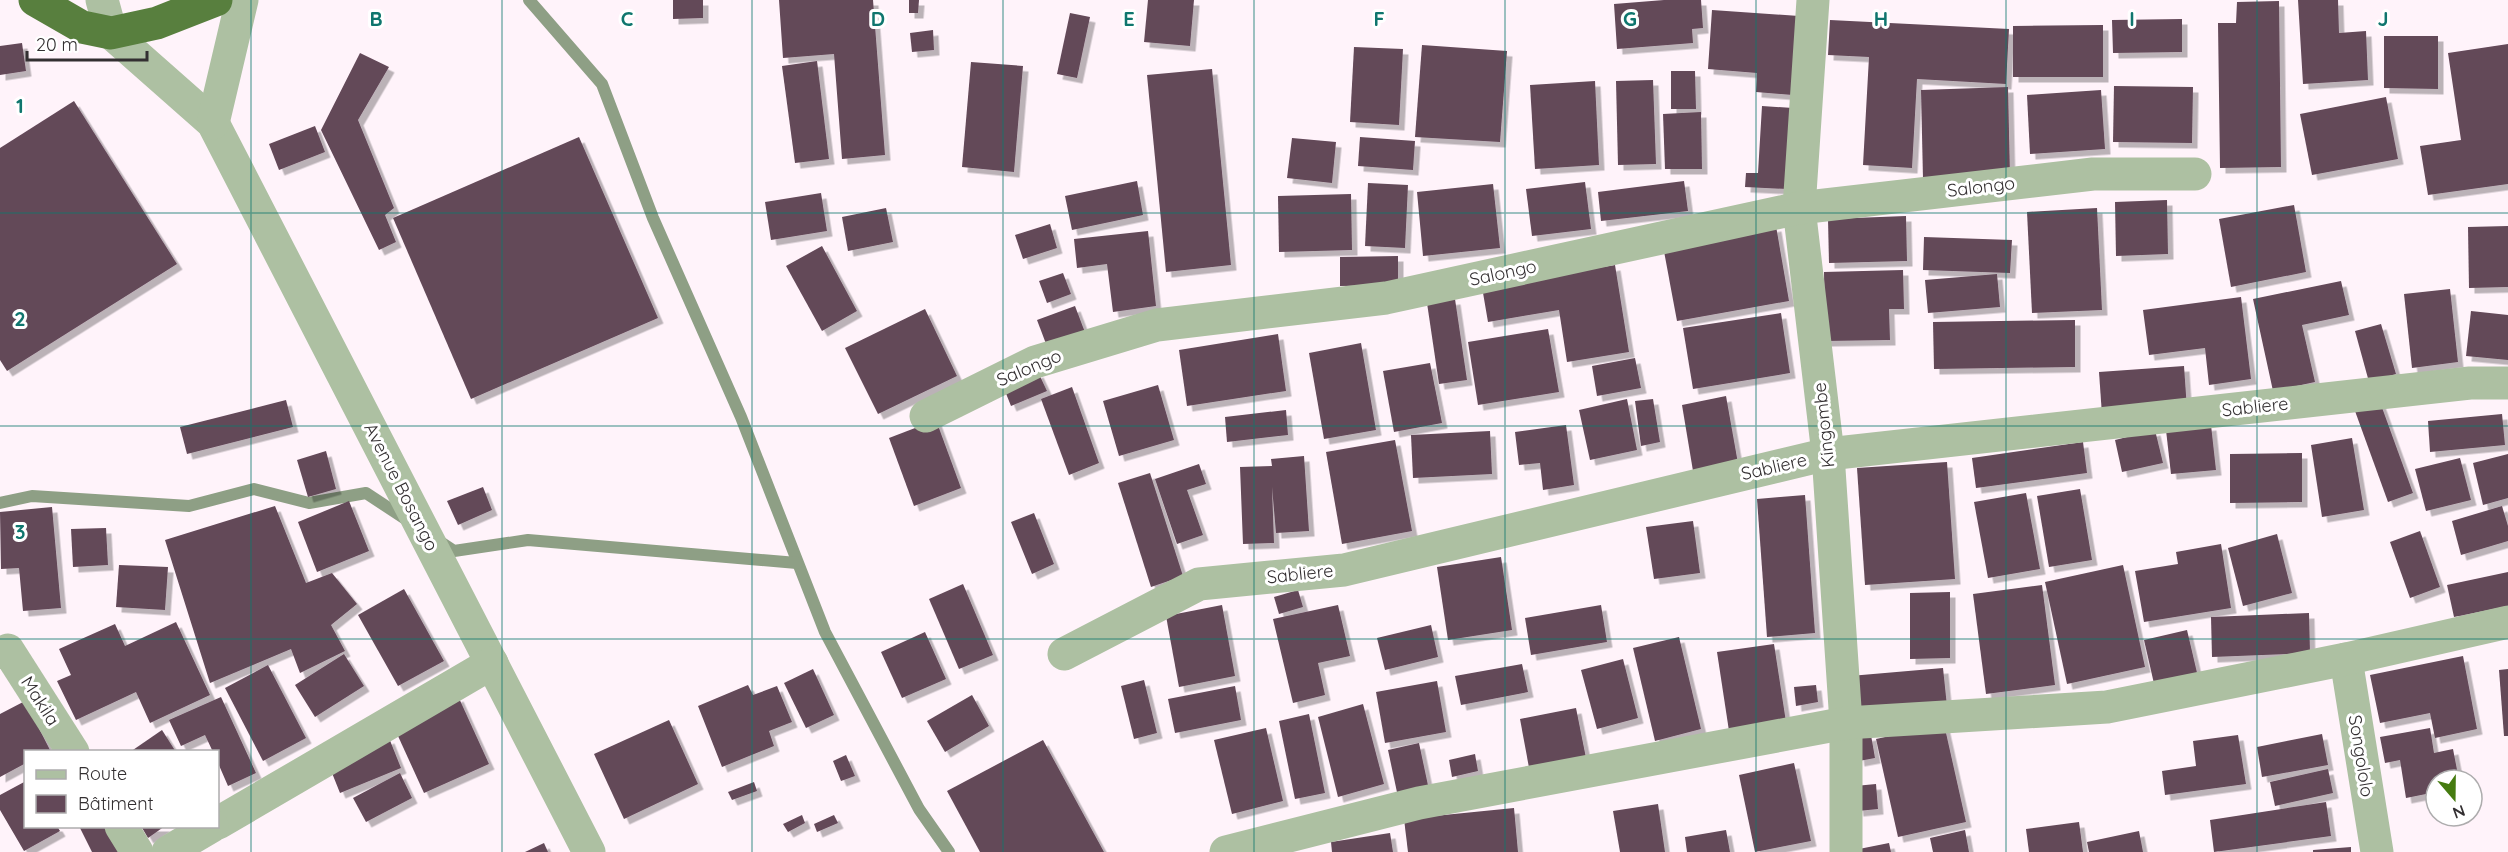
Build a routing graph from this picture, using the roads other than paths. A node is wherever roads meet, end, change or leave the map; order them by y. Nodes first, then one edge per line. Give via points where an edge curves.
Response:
1 (35, 0) edge
2 (102, 0) edge
3 (216, 0) edge
4 (242, 0) edge
5 (1813, 0) edge
6 (111, 33) junction
7 (213, 123) junction
8 (2195, 174) dead end
9 (1799, 208) junction
10 (2508, 383) edge
11 (926, 416) dead end
12 (1828, 454) junction
13 (2508, 622) edge
14 (8, 650) dead end
15 (1064, 654) dead end
16 (2346, 659) junction
17 (492, 663) junction
18 (1846, 723) junction
19 (72, 750) edge
20 (219, 822) edge
21 (122, 828) edge
22 (209, 828) edge
23 (137, 852) edge
24 (168, 852) edge
25 (589, 852) edge
26 (1226, 852) edge
27 (1846, 852) edge
28 (2377, 852) edge

1 - 6 highway via 82,27
2 - 6 street
3 - 6 highway via 157,23
4 - 7 street
5 - 9 street, Kingombe
6 - 7 street
7 - 17 street, Avenue Bosango
8 - 9 street, Salongo via 2093,174
9 - 11 street, Salongo via 1386,298 1157,324 1035,362
9 - 12 street, Kingombe
10 - 12 street, Sabliere via 2458,385
12 - 15 street, Sabliere via 1344,570 1199,584
12 - 18 street, Kingombe
13 - 16 street
14 - 19 street, Makila
16 - 18 street via 2107,707
16 - 28 street, Songololo
17 - 20 street
17 - 25 street, Avenue Bosango
18 - 26 street via 1419,803
18 - 27 street, Kingombe
21 - 23 street
22 - 24 street

